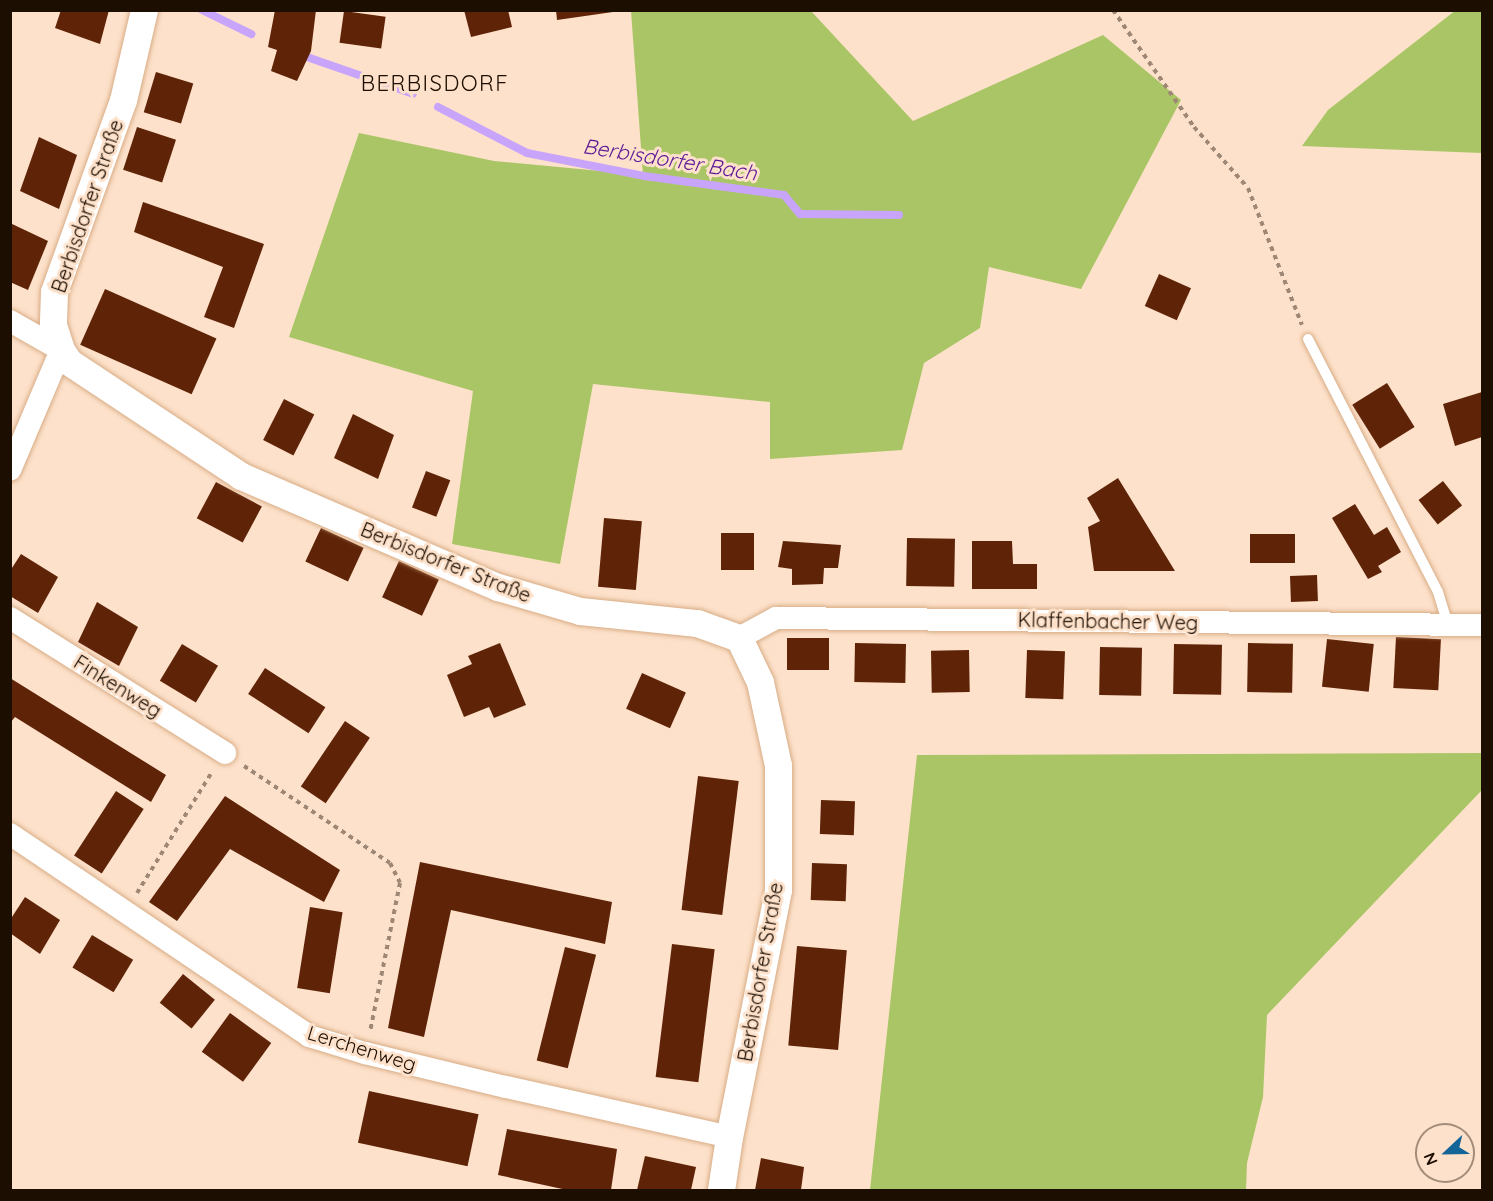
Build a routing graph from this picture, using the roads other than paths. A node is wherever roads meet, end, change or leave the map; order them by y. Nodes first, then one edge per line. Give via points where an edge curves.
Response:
1 (144, 10) edge
2 (10, 321) edge
3 (1308, 339) road end
4 (61, 350) junction
5 (10, 470) edge
6 (10, 618) edge
7 (1448, 626) junction
8 (1482, 626) edge
9 (739, 638) junction
10 (225, 753) road end
11 (10, 834) edge
12 (729, 1137) junction
13 (721, 1191) edge

1 - 4 street, Berbisdorfer Straße via 123,100 54,292 53,326
2 - 4 street
3 - 7 lane via 1438,592
4 - 5 street
4 - 9 street, Berbisdorfer Straße via 84,375 241,476 487,582 580,611 697,623
6 - 10 street, Finkenweg
7 - 8 street, Klaffenbacher Weg
7 - 9 street, Klaffenbacher Weg via 776,618
9 - 12 street, Berbisdorfer Straße via 760,682 778,765 778,890
11 - 12 street, Lerchenweg via 309,1036 365,1053
12 - 13 street, Berbisdorfer Straße

